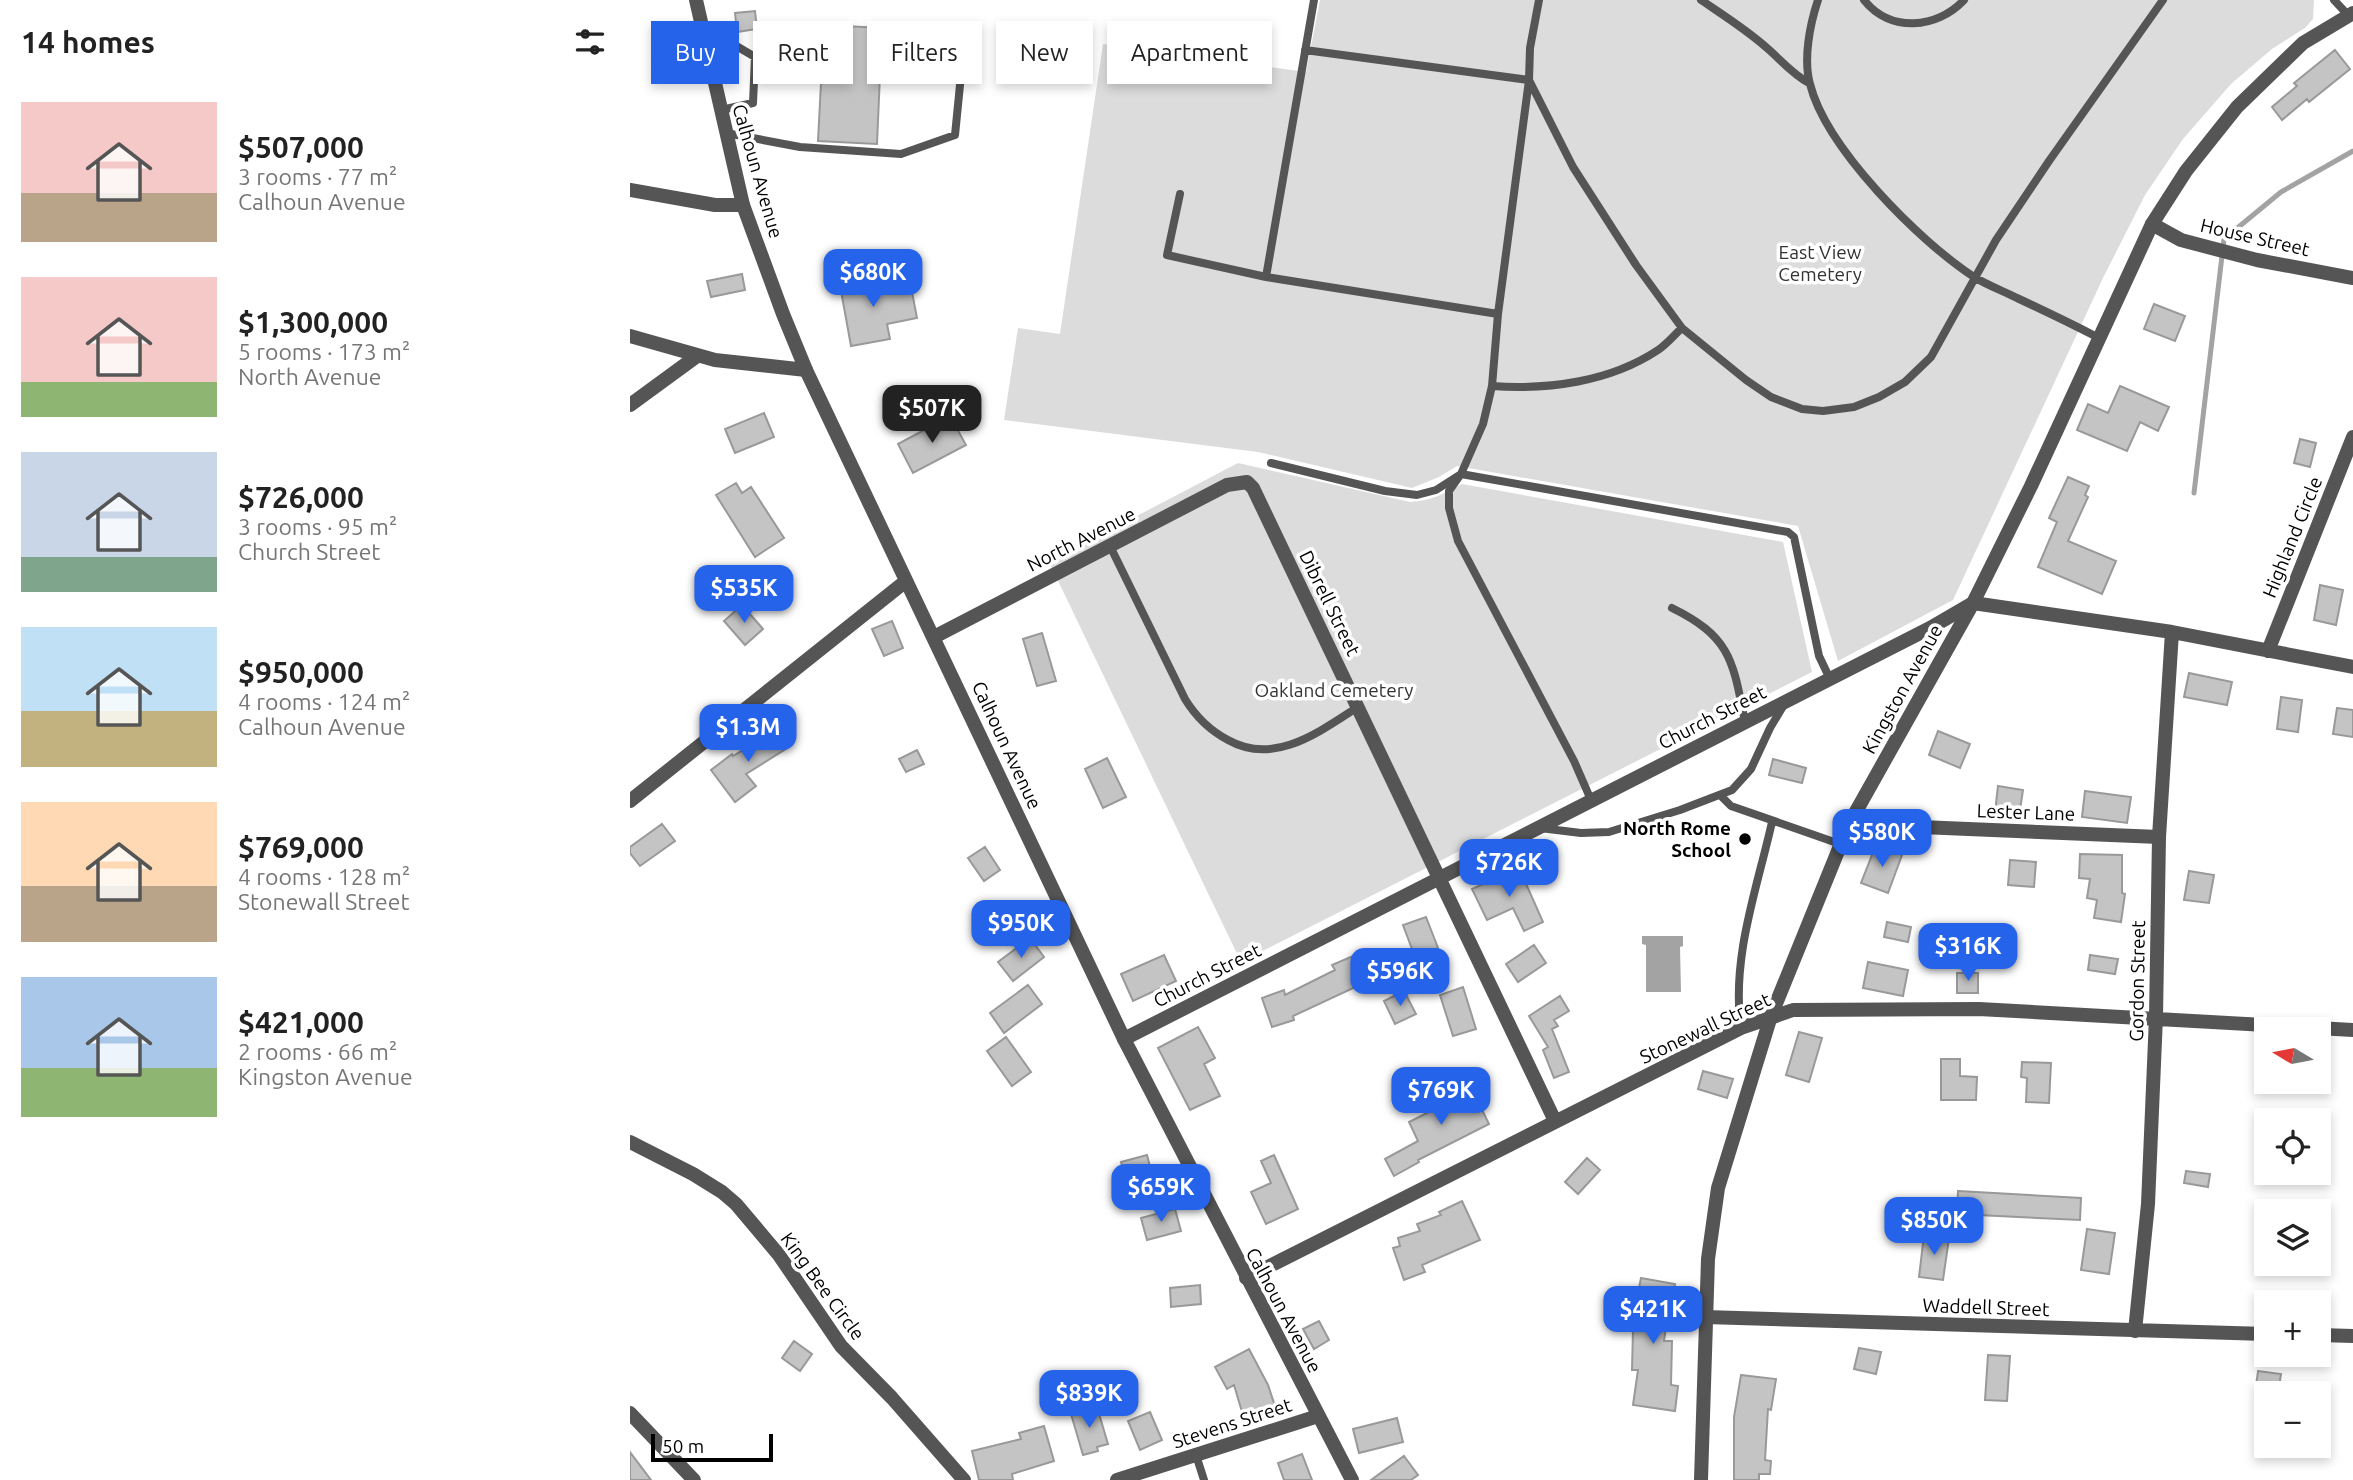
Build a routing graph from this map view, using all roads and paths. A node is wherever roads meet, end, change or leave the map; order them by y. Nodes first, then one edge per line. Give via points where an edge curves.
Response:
1 (696, 0) edge
2 (1314, 0) edge
3 (1539, 0) edge
4 (1701, 0) edge
5 (1818, 0) edge
6 (1864, 0) edge
7 (1964, 0) edge
8 (2163, 0) edge
9 (2334, 0) edge
10 (2351, 14) edge
11 (701, 21) edge
12 (739, 48) edge
13 (1305, 50) junction
14 (1529, 80) junction
15 (1809, 83) junction
16 (715, 84) edge
17 (960, 84) edge
18 (721, 110) junction
19 (726, 133) junction
20 (630, 190) edge
21 (1180, 194) dead end
22 (743, 205) junction
23 (2152, 224) junction
24 (1266, 276) junction
25 (1975, 278) junction
26 (2353, 278) edge
27 (1498, 314) junction
28 (1682, 328) junction
29 (630, 336) edge
30 (2099, 338) junction
31 (697, 356) junction
32 (806, 370) junction
33 (1492, 386) junction
34 (630, 405) edge
35 (2353, 437) edge
36 (1271, 463) dead end
37 (1461, 474) junction
38 (1247, 482) joint
39 (1110, 546) junction
40 (906, 580) junction
41 (1973, 603) junction
42 (1672, 608) dead end
43 (2172, 632) junction
44 (934, 638) junction
45 (2268, 651) junction
46 (2353, 667) edge
47 (1830, 679) junction
48 (1787, 701) junction
49 (1358, 707) junction
50 (1745, 722) junction
51 (1720, 795) junction
52 (1591, 800) junction
53 (630, 801) edge
54 (1772, 822) junction
55 (1849, 824) junction
56 (1537, 828) junction
57 (2159, 837) junction
58 (1840, 844) junction
59 (1440, 877) junction
60 (1771, 1016) junction
61 (2155, 1017) junction
62 (1741, 1028) junction
63 (2353, 1030) edge
64 (1124, 1039) junction
65 (1555, 1121) junction
66 (630, 1142) edge
67 (1246, 1278) junction
68 (1705, 1317) junction
69 (2135, 1331) junction
70 (2254, 1334) edge
71 (2331, 1335) edge
72 (2353, 1336) edge
73 (630, 1413) edge
74 (1318, 1416) junction
75 (1196, 1455) junction
76 (694, 1480) edge
77 (964, 1480) edge
78 (1117, 1480) edge
79 (1204, 1480) edge
80 (1352, 1480) edge
81 (1701, 1480) edge

1 - 11 street, Calhoun Avenue
2 - 13 lane
3 - 14 lane
4 - 15 lane
5 - 15 lane via 1808,44
6 - 7 lane via 1883,16 1916,24 1934,21
8 - 25 lane via 2049,161
9 - 10 lane
10 - 23 street, Kingston Avenue via 2303,43 2237,107 2186,171
12 - 18 lane via 755,57 754,103
13 - 14 lane
13 - 24 lane
14 - 27 lane
14 - 28 lane via 1573,167
15 - 25 lane via 1851,160 1909,223
16 - 18 street, Calhoun Avenue
17 - 19 lane via 955,135 901,154 800,147
18 - 19 street, Calhoun Avenue
19 - 22 street, Calhoun Avenue
20 - 22 street via 715,205
21 - 24 lane via 1167,255
22 - 32 street, Calhoun Avenue
23 - 26 street, House Street via 2181,240 2244,257
23 - 30 street, Kingston Avenue
24 - 27 lane
25 - 28 lane via 1931,357 1905,382 1854,407 1823,411 1786,405 1746,380
25 - 30 lane
27 - 33 lane
28 - 33 lane via 1659,349 1606,375 1541,386
29 - 31 street
30 - 41 street, Kingston Avenue
31 - 32 street
31 - 34 street
32 - 40 street, Calhoun Avenue
33 - 37 lane via 1483,424
35 - 45 street, Highland Circle
36 - 37 lane via 1417,495
37 - 47 lane via 1788,532 1794,537 1819,656
37 - 52 lane via 1449,491 1458,541
38 - 39 street, North Avenue via 1227,485
38 - 49 street, Dibrell Street
39 - 44 street, North Avenue
39 - 49 lane via 1195,716 1223,738 1240,747 1280,749
40 - 44 street, Calhoun Avenue
40 - 53 street
41 - 43 street
41 - 47 street, Church Street
41 - 55 street, Kingston Avenue
42 - 50 lane via 1699,621 1719,639 1737,682
43 - 45 street
43 - 57 street, Gordon Street
44 - 64 street, Calhoun Avenue
45 - 46 street
47 - 48 street, Church Street
48 - 50 street, Church Street
48 - 51 lane via 1751,769 1732,790
49 - 59 street, Dibrell Street
50 - 52 street, Church Street
51 - 54 lane via 1731,806
51 - 56 lane via 1609,832
52 - 56 street, Church Street
54 - 58 lane
54 - 62 lane via 1740,960 1737,999
55 - 57 street, Lester Lane
55 - 58 street, Kingston Avenue
56 - 59 street, Church Street
57 - 61 street, Gordon Street
58 - 60 street, Kingston Avenue
59 - 64 street, Church Street
59 - 65 street, Dibrell Street
60 - 61 street, Stonewall Street via 1793,1010 1979,1009
60 - 62 street, Stonewall Street
60 - 68 street, Kingston Avenue via 1718,1188
61 - 63 street, Stonewall Street
61 - 69 street, Gordon Street via 2148,1204
62 - 65 street, Stonewall Street
64 - 67 street, Calhoun Avenue
65 - 67 street, Stonewall Street
66 - 77 street, King Bee Circle via 693,1174 736,1204 779,1255 841,1346
67 - 74 street, Calhoun Avenue
68 - 69 street, Waddell Street
68 - 81 street, Kingston Avenue
69 - 70 street, Waddell Street
71 - 72 street
73 - 76 street
74 - 75 street, Stevens Street
74 - 80 street, Calhoun Avenue
75 - 78 street, Stevens Street
75 - 79 lane

